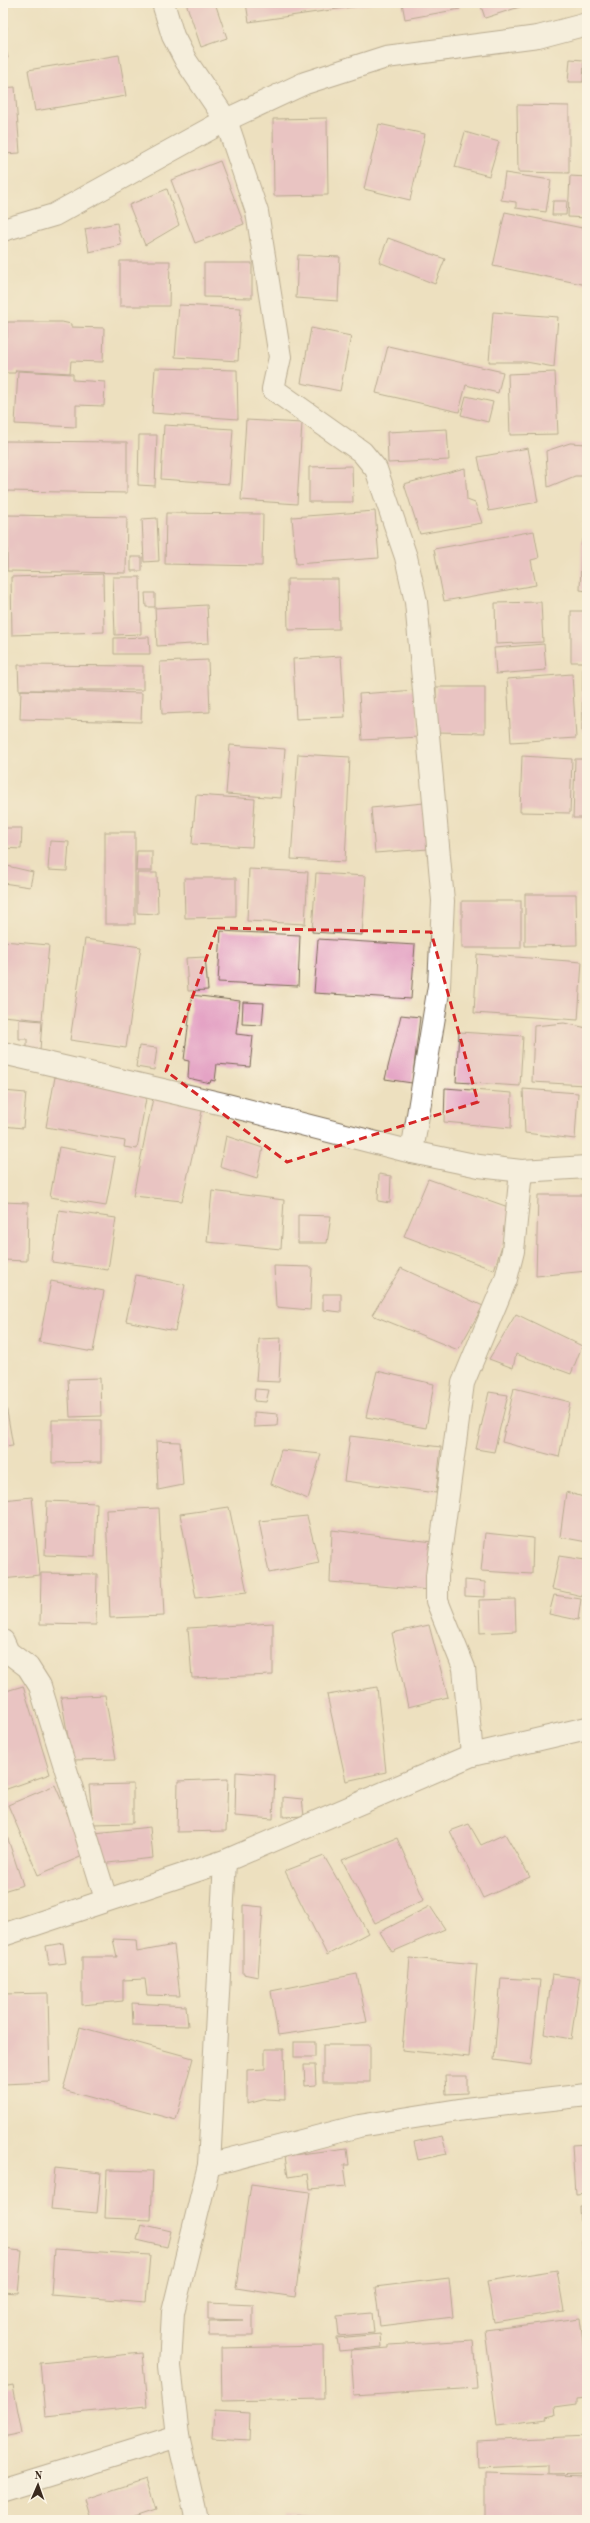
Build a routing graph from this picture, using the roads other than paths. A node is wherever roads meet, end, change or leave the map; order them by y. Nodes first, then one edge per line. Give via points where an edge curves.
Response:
1 (163, 3) edge
2 (587, 24) edge
3 (226, 120) junction
4 (3, 230) edge
5 (3, 1053) edge
6 (412, 1152) junction
7 (587, 1167) edge
8 (521, 1171) junction
9 (5, 1649) edge
10 (587, 1728) edge
11 (472, 1755) junction
12 (225, 1861) junction
13 (106, 1899) junction
14 (3, 1935) edge
15 (587, 2095) edge
16 (209, 2165) junction
17 (178, 2436) junction
18 (3, 2490) edge
19 (197, 2520) edge

1 - 3 street via 173,36 186,61
2 - 3 street via 538,37 386,57 305,83
3 - 4 street via 54,215
3 - 6 street via 257,212 280,357 273,389 362,452 376,469 406,557 416,602 443,901 439,986
5 - 6 street via 223,1104
6 - 8 street via 479,1166
7 - 8 street
8 - 11 street via 513,1251 506,1279 463,1383 437,1576 437,1601 464,1668
9 - 13 street via 28,1667 40,1686
10 - 11 street
11 - 12 street
12 - 13 street
12 - 16 street
13 - 14 street
15 - 16 street via 465,2109 359,2126
16 - 17 street via 173,2312 170,2366
17 - 18 street
17 - 19 street

